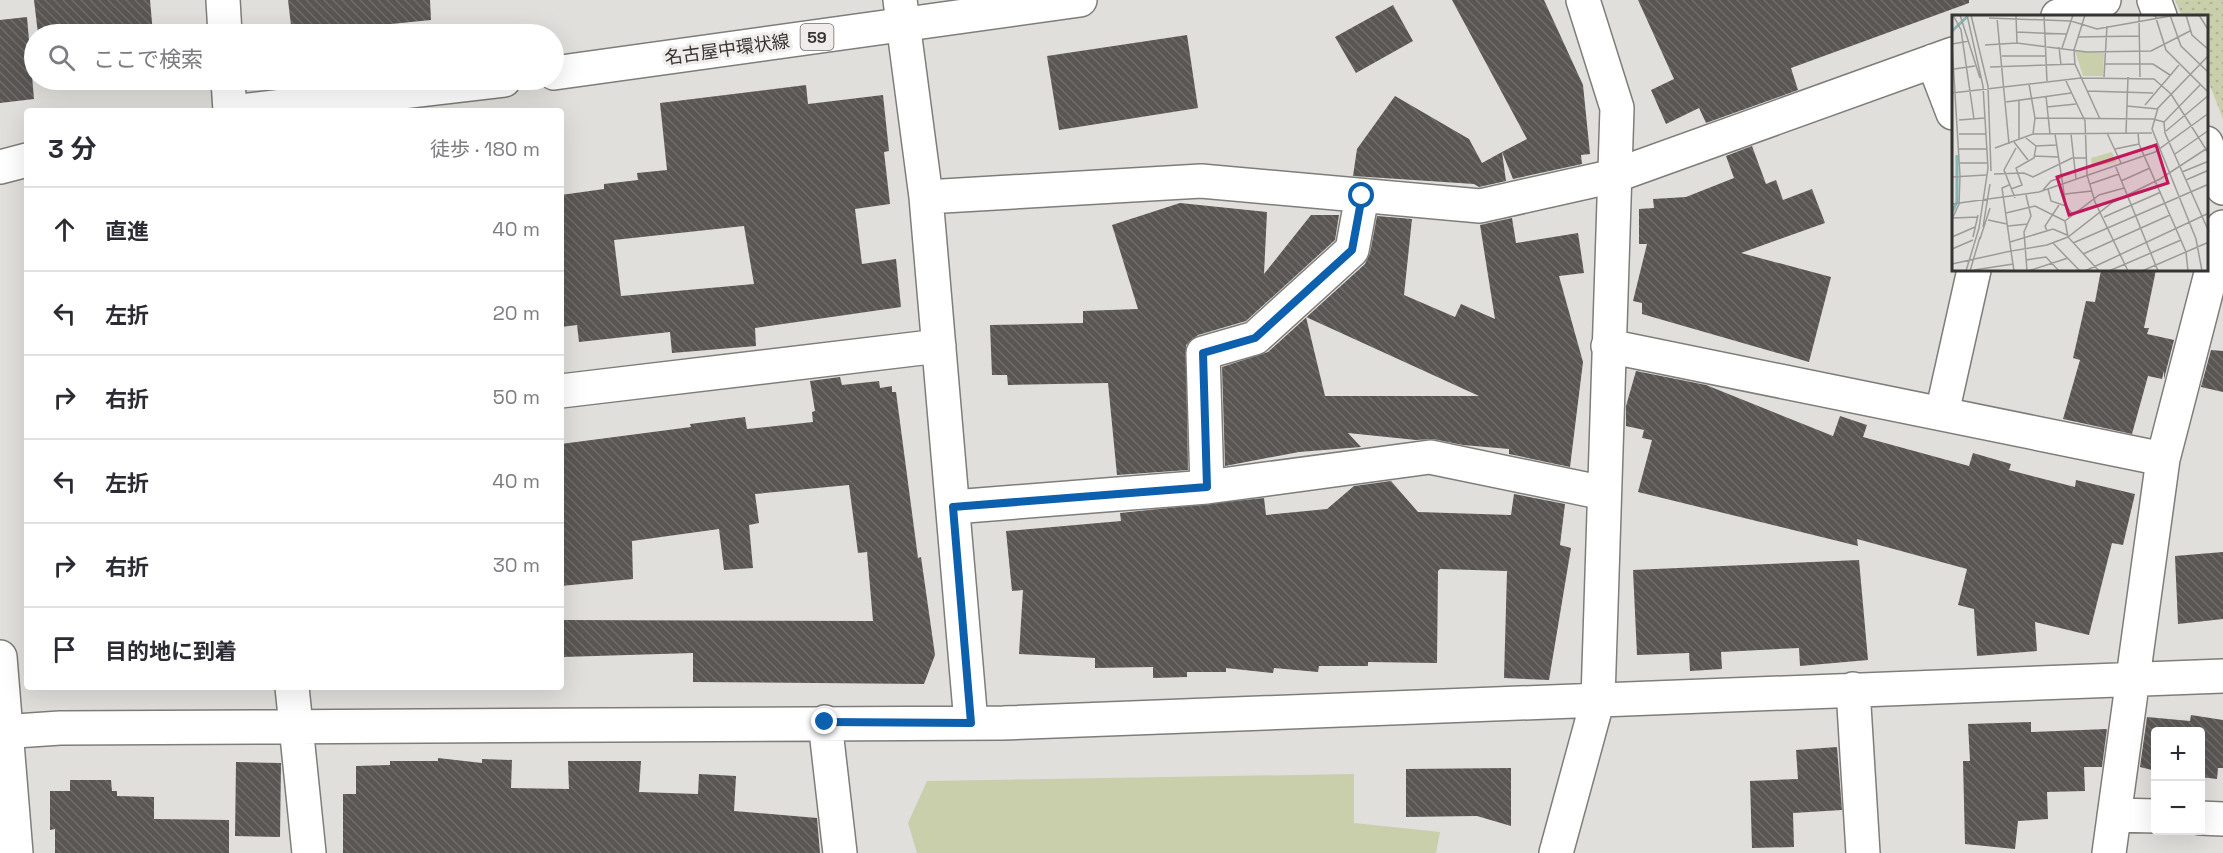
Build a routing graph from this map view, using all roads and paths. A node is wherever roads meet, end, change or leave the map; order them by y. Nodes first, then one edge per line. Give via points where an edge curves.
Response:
1 (223, 0) edge
2 (1080, 0) edge
3 (1583, 0) edge
4 (2104, 0) edge
5 (2154, 0) edge
6 (901, 13) edge
7 (2061, 15) edge
8 (2160, 15) edge
9 (224, 24) edge
10 (1943, 57) edge
11 (564, 71) edge
12 (229, 90) edge
13 (419, 90) edge
14 (1952, 107) edge
15 (230, 108) edge
16 (266, 108) edge
17 (2208, 148) edge
18 (24, 161) edge
19 (0, 167) edge
20 (1614, 176) junction
21 (2223, 188) edge
22 (1362, 196) junction
23 (926, 197) junction
24 (2223, 227) edge
25 (1974, 272) edge
26 (939, 346) junction
27 (1608, 346) junction
28 (564, 391) edge
29 (1942, 413) junction
30 (2163, 459) junction
31 (1207, 487) junction
32 (1604, 493) junction
33 (953, 507) junction
34 (0, 657) edge
35 (2223, 676) edge
36 (2132, 678) junction
37 (1853, 689) junction
38 (292, 690) edge
39 (1598, 699) junction
40 (825, 722) junction
41 (971, 723) junction
42 (294, 726) junction
43 (4, 730) edge
44 (2114, 815) junction
45 (2151, 816) edge
46 (2205, 818) edge
47 (2223, 819) edge
48 (16, 853) edge
49 (309, 853) edge
50 (840, 853) edge
51 (1556, 853) edge
52 (1863, 853) edge
53 (2109, 853) edge

1 - 9 street
2 - 6 street, 名古屋中環状線 / 59
3 - 20 street via 1617,108
4 - 7 street
5 - 8 street
6 - 11 street, 名古屋中環状線 / 59
6 - 23 street
10 - 14 street
10 - 20 street
12 - 15 street
13 - 16 street
17 - 21 street
18 - 19 street
20 - 22 street via 1479,206
20 - 27 street
22 - 23 street via 1200,181
22 - 31 street via 1352,250 1255,338 1203,353
23 - 26 street
24 - 30 street
25 - 29 street
26 - 28 street
26 - 33 street
27 - 29 street
27 - 32 street
29 - 30 street
30 - 36 street
31 - 32 street via 1430,457
31 - 33 street
32 - 39 street
33 - 41 street
34 - 43 street
35 - 36 street
36 - 37 street
36 - 44 street
37 - 39 street
37 - 52 street
38 - 42 street
39 - 41 street
39 - 51 street
40 - 41 street
40 - 42 street
40 - 50 street
42 - 43 street
42 - 49 street
43 - 48 street
44 - 45 street
44 - 53 street
46 - 47 street

